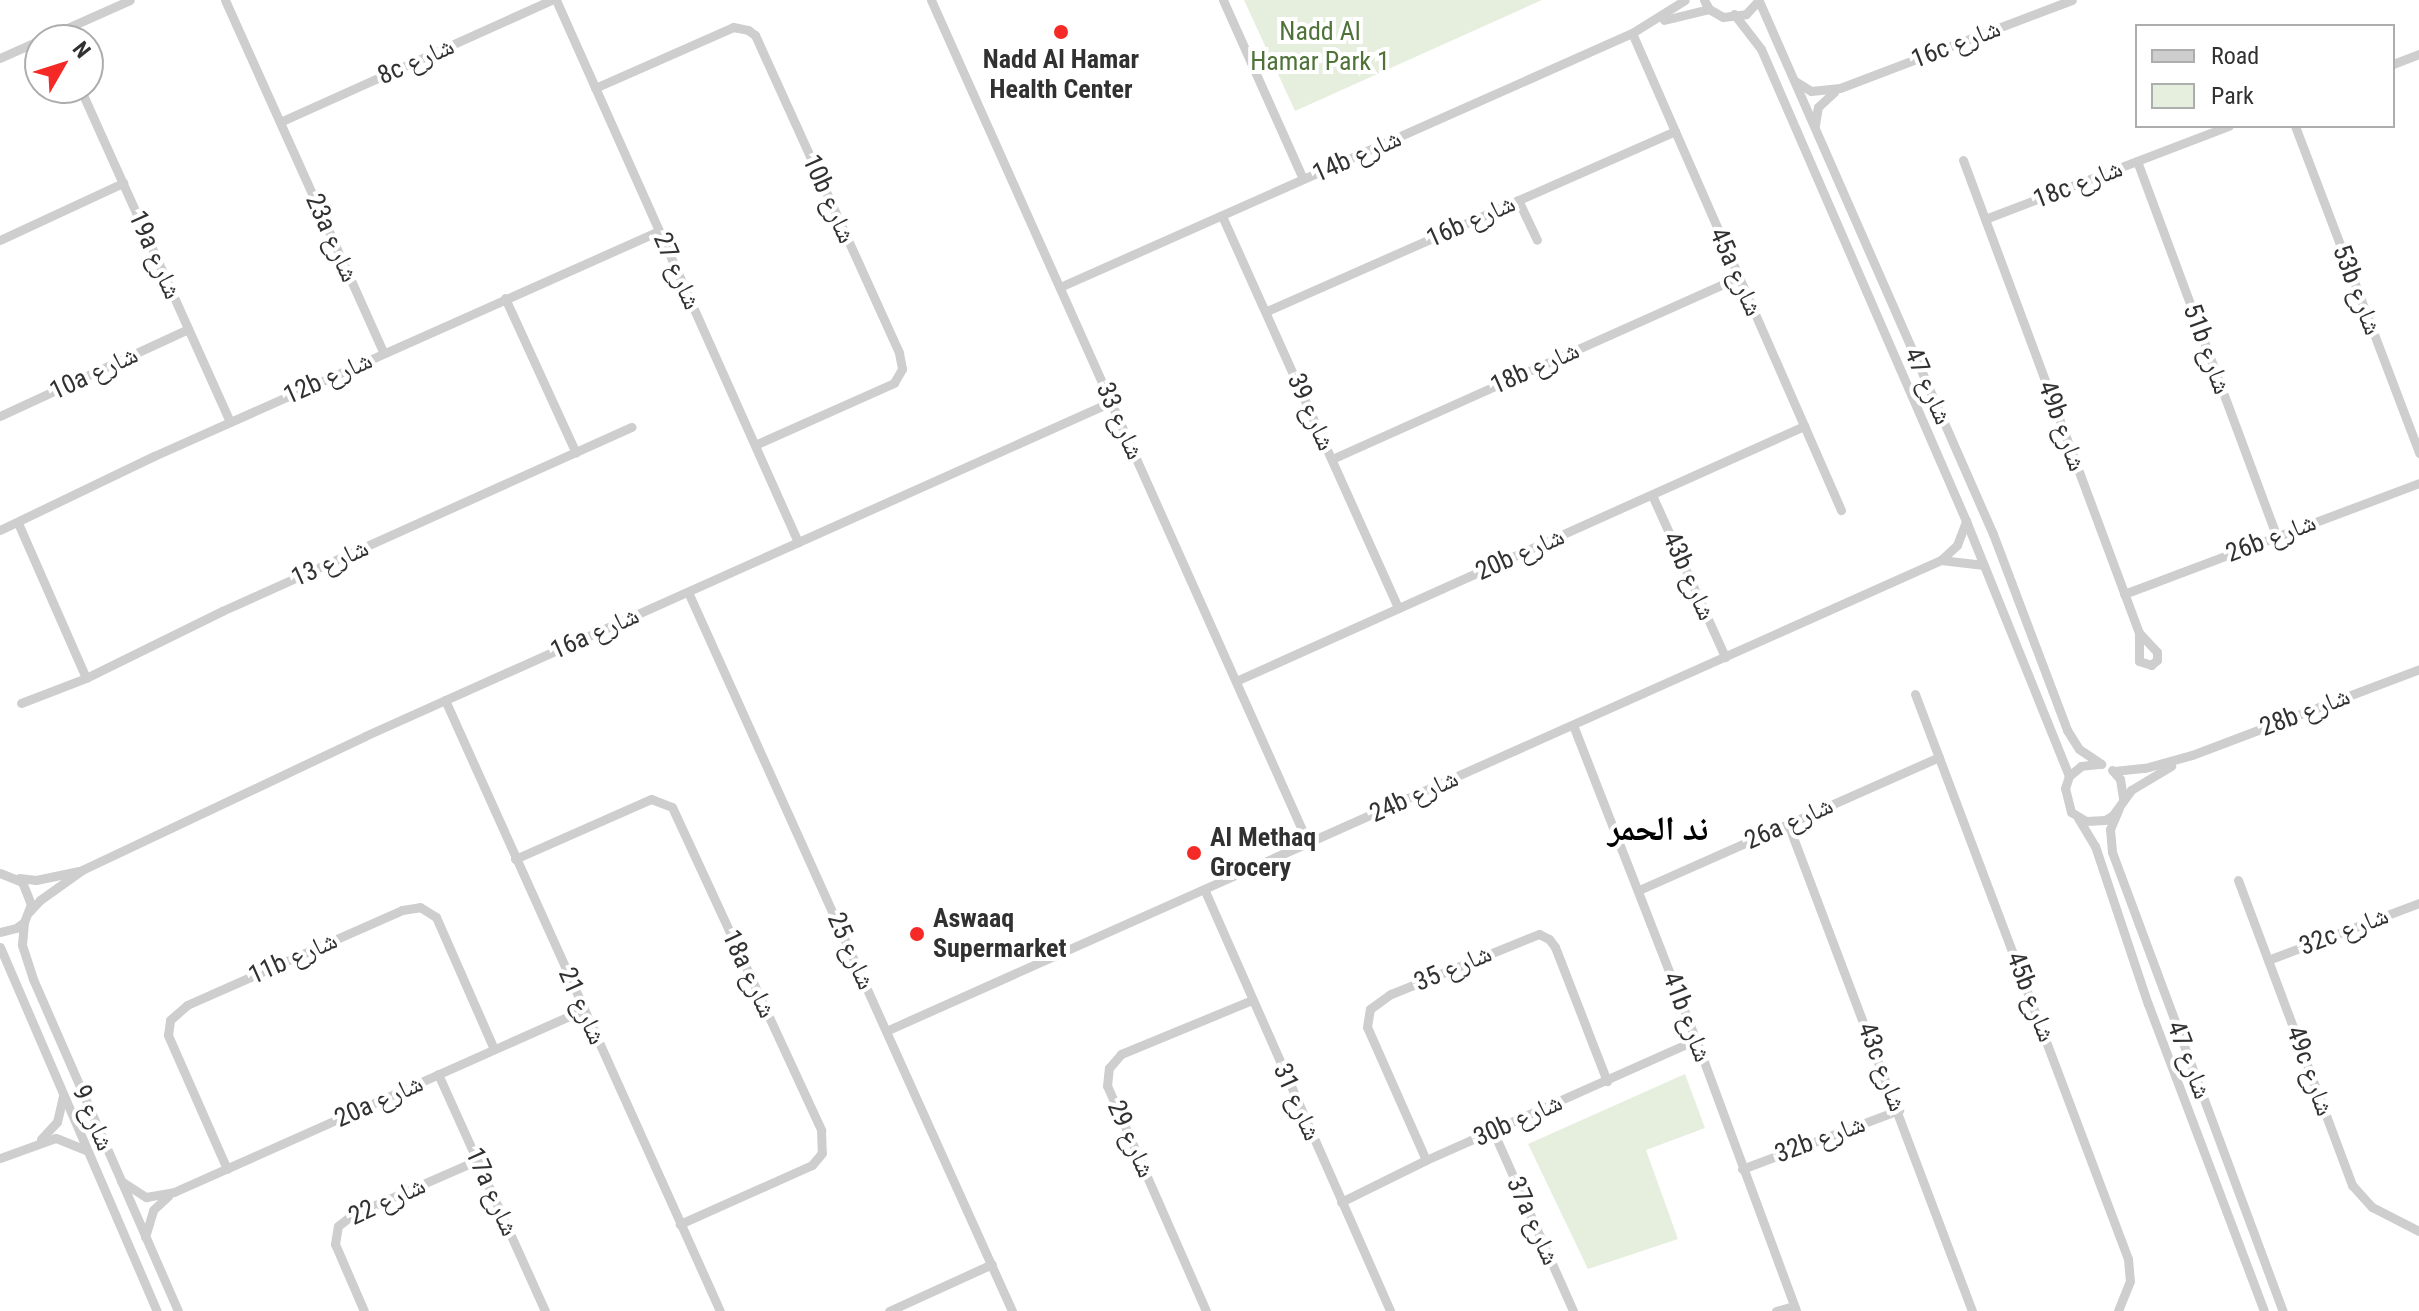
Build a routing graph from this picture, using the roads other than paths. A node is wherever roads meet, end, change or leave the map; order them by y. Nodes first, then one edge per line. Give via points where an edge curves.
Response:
1 (130, 0) edge
2 (225, 0) edge
3 (553, 0) edge
4 (1223, 0) edge
5 (1685, 0) edge
6 (1759, 0) edge
7 (2072, 0) edge
8 (936, 1) edge
9 (1707, 4) edge
10 (1734, 14) junction
11 (1653, 23) junction
12 (82, 24) edge
13 (1632, 33) junction
14 (24, 49) edge
15 (2419, 54) edge
16 (0, 58) edge
17 (2395, 63) edge
18 (1792, 77) junction
19 (595, 88) junction
20 (1840, 88) junction
21 (87, 104) edge
22 (280, 122) junction
23 (2224, 128) edge
24 (2296, 128) edge
25 (1675, 131) junction
26 (1816, 132) junction
27 (1963, 160) dead end
28 (2137, 161) junction
29 (1303, 179) junction
30 (123, 183) junction
31 (1518, 200) junction
32 (1222, 216) junction
33 (1985, 219) junction
34 (659, 231) junction
35 (0, 240) edge
36 (1537, 240) dead end
37 (1738, 277) junction
38 (1060, 287) junction
39 (505, 298) junction
40 (1267, 311) junction
41 (188, 329) junction
42 (384, 353) junction
43 (1111, 402) junction
44 (0, 416) edge
45 (230, 422) junction
46 (1804, 426) junction
47 (632, 427) dead end
48 (755, 445) junction
49 (576, 453) junction
50 (2419, 453) edge
51 (1332, 459) junction
52 (2419, 483) edge
53 (1652, 495) junction
54 (1841, 510) dead end
55 (1966, 521) junction
56 (18, 523) junction
57 (0, 530) edge
58 (2277, 537) junction
59 (798, 542) junction
60 (1941, 560) junction
61 (1984, 565) junction
62 (688, 592) junction
63 (2124, 594) junction
64 (1398, 608) junction
65 (2139, 633) dead end
66 (1725, 657) junction
67 (2419, 669) edge
68 (86, 678) junction
69 (1236, 681) junction
70 (1915, 694) dead end
71 (445, 700) junction
72 (21, 703) dead end
73 (1573, 725) junction
74 (2192, 755) junction
75 (1939, 757) junction
76 (2101, 764) junction
77 (2114, 771) junction
78 (2069, 776) junction
79 (2121, 804) junction
80 (2078, 818) junction
81 (1788, 824) junction
82 (1308, 843) junction
83 (515, 859) junction
84 (82, 870) junction
85 (6, 874) edge
86 (2238, 880) dead end
87 (1639, 890) junction
88 (1205, 891) junction
89 (2419, 903) edge
90 (26, 917) junction
91 (0, 932) edge
92 (0, 947) edge
93 (2268, 960) junction
94 (1252, 1000) junction
95 (583, 1010) junction
96 (886, 1031) junction
97 (1696, 1040) junction
98 (494, 1049) junction
99 (438, 1074) junction
100 (1607, 1081) junction
101 (63, 1096) junction
102 (1899, 1110) junction
103 (1493, 1131) junction
104 (32, 1145) junction
105 (87, 1150) junction
106 (0, 1158) edge
107 (478, 1160) junction
108 (1426, 1160) junction
109 (227, 1169) junction
110 (1742, 1169) junction
111 (121, 1181) junction
112 (174, 1192) junction
113 (1341, 1202) junction
114 (680, 1224) junction
115 (2419, 1231) edge
116 (145, 1237) junction
117 (992, 1264) junction
118 (2120, 1306) edge
119 (1795, 1308) edge
120 (157, 1311) edge
121 (178, 1311) edge
122 (364, 1311) edge
123 (545, 1311) edge
124 (720, 1311) edge
125 (889, 1311) edge
126 (1012, 1311) edge
127 (1206, 1311) edge
128 (1390, 1311) edge
129 (1573, 1311) edge
130 (1776, 1311) edge
131 (1972, 1311) edge
132 (2264, 1311) edge
133 (2283, 1311) edge

1 - 12 street
2 - 22 street, 23a شارع
3 - 19 street, شارع 27
3 - 22 street, 8c شارع
4 - 29 street
5 - 11 street, 14b شارع
6 - 10 street via 1746,14
6 - 18 street, شارع 47
7 - 20 street, 16c شارع
8 - 38 street, شارع 33
9 - 10 street via 1723,17
9 - 11 street, 14b شارع
10 - 55 street, شارع 47 via 1761,49
11 - 13 street, 14b شارع
13 - 25 street, 45a شارع
13 - 29 street, 14b شارع
14 - 16 street
15 - 17 street
18 - 20 street, 16c شارع via 1811,91
18 - 26 street, شارع 47
19 - 34 street, شارع 27
19 - 48 street, 10b شارع via 733,27 755,35 899,353 902,369 894,383
20 - 26 street via 1818,107
21 - 30 street, 19a شارع
22 - 42 street, 23a شارع
23 - 28 street, 18c شارع
24 - 50 street, 53b شارع
25 - 31 street, 16b شارع
25 - 37 street, 45a شارع
26 - 76 street, شارع 47 via 1993,534 2067,730 2079,749
27 - 33 street
28 - 33 street, 18c شارع
28 - 58 street, 51b شارع
29 - 32 street, 14b شارع
30 - 35 street
30 - 41 street, 19a شارع
31 - 36 street
31 - 40 street, 16b شارع
32 - 38 street, 14b شارع
32 - 40 street, شارع 39
33 - 63 street, 49b شارع
34 - 39 street, 12b شارع
34 - 48 street, شارع 27
37 - 46 street, 45a شارع
37 - 51 street, 18b شارع
38 - 43 street, شارع 33
39 - 42 street, 12b شارع
39 - 49 street
40 - 51 street, شارع 39
41 - 44 street, 10a شارع
41 - 45 street, 19a شارع
42 - 45 street, 12b شارع
43 - 59 street, 16a شارع
43 - 69 street, شارع 33
45 - 56 street, 12b شارع
46 - 53 street, 20b شارع
46 - 54 street, 45a شارع
47 - 49 street, شارع 13
48 - 59 street, شارع 27
49 - 68 street, شارع 13 via 222,611
51 - 64 street, شارع 39
52 - 58 street, 26b شارع
53 - 64 street, 20b شارع
53 - 66 street, 43b شارع
55 - 60 street via 1960,540
55 - 61 street, شارع 47
56 - 57 street, 12b شارع
56 - 68 street
58 - 63 street, 26b شارع
59 - 62 street, 16a شارع
60 - 61 street
60 - 66 street, 24b شارع
61 - 78 street, شارع 47
62 - 71 street, 16a شارع
62 - 96 street, شارع 25
63 - 65 street, 49b شارع
64 - 69 street, 20b شارع
66 - 73 street, 24b شارع
67 - 74 street, 28b شارع
68 - 72 street, شارع 13
69 - 82 street, شارع 33
70 - 75 street, 45b شارع
71 - 83 street, شارع 21
71 - 84 street, 16a شارع
73 - 82 street, 24b شارع
73 - 87 street, 41b شارع
74 - 77 street, 28b شارع
74 - 79 street, 28b شارع via 2144,781
75 - 81 street, 26a شارع
75 - 118 street, 45b شارع via 2128,1259 2130,1281
76 - 77 street
76 - 78 street via 2081,766
77 - 79 street via 2120,779
78 - 80 street via 2065,797
79 - 80 street via 2105,820
79 - 133 street, شارع 47 via 2110,829 2112,852
80 - 132 street, شارع 47 via 2095,846 2148,1004
81 - 87 street, 26a شارع
81 - 102 street, 43c شارع
82 - 88 street, 24b شارع
83 - 95 street, شارع 21
83 - 114 street, 18a شارع via 651,799 672,807 821,1130 822,1153 812,1165
84 - 85 street, 16a شارع via 36,880
84 - 90 street, 16a شارع via 40,900
85 - 90 street, شارع 9 via 27,889
86 - 93 street, 49c شارع
87 - 97 street, 41b شارع
88 - 94 street, شارع 31
88 - 96 street, 24b شارع
89 - 93 street, 32c شارع
90 - 91 street, 16a شارع via 16,928
90 - 111 street, شارع 9 via 22,945 33,979
92 - 101 street, شارع 9
93 - 115 street, 49c شارع via 2352,1185 2372,1207
94 - 113 street, شارع 31
94 - 127 street, شارع 29 via 1121,1054 1109,1068 1107,1086
95 - 98 street, 20a شارع
95 - 114 street, شارع 21
96 - 117 street, شارع 25
97 - 100 street, 30b شارع
97 - 110 street, 41b شارع
98 - 99 street, 20a شارع
98 - 109 street, 11b شارع via 436,917 420,907 402,910 201,998 174,1014 168,1035
99 - 107 street, 17a شارع
99 - 109 street, 20a شارع
100 - 103 street, 30b شارع
100 - 108 street, شارع 35 via 1555,947 1539,934 1391,994 1370,1009 1367,1027
101 - 104 street via 53,1129
101 - 105 street, شارع 9
102 - 110 street, 32b شارع
102 - 131 street, 43c شارع
103 - 108 street, 30b شارع
103 - 129 street, 37a شارع
104 - 105 street via 56,1138
104 - 106 street
105 - 120 street, شارع 9
107 - 122 street, شارع 22 via 338,1226 335,1244
107 - 123 street, 17a شارع
108 - 113 street, 30b شارع
109 - 112 street, 20a شارع
110 - 119 street, 41b شارع
111 - 112 street, 20a شارع via 146,1197
111 - 116 street, شارع 9
112 - 116 street, 20a شارع via 153,1210
113 - 128 street, شارع 31
114 - 124 street, شارع 21
116 - 121 street, شارع 9
117 - 125 street
117 - 126 street, شارع 25
119 - 130 street

